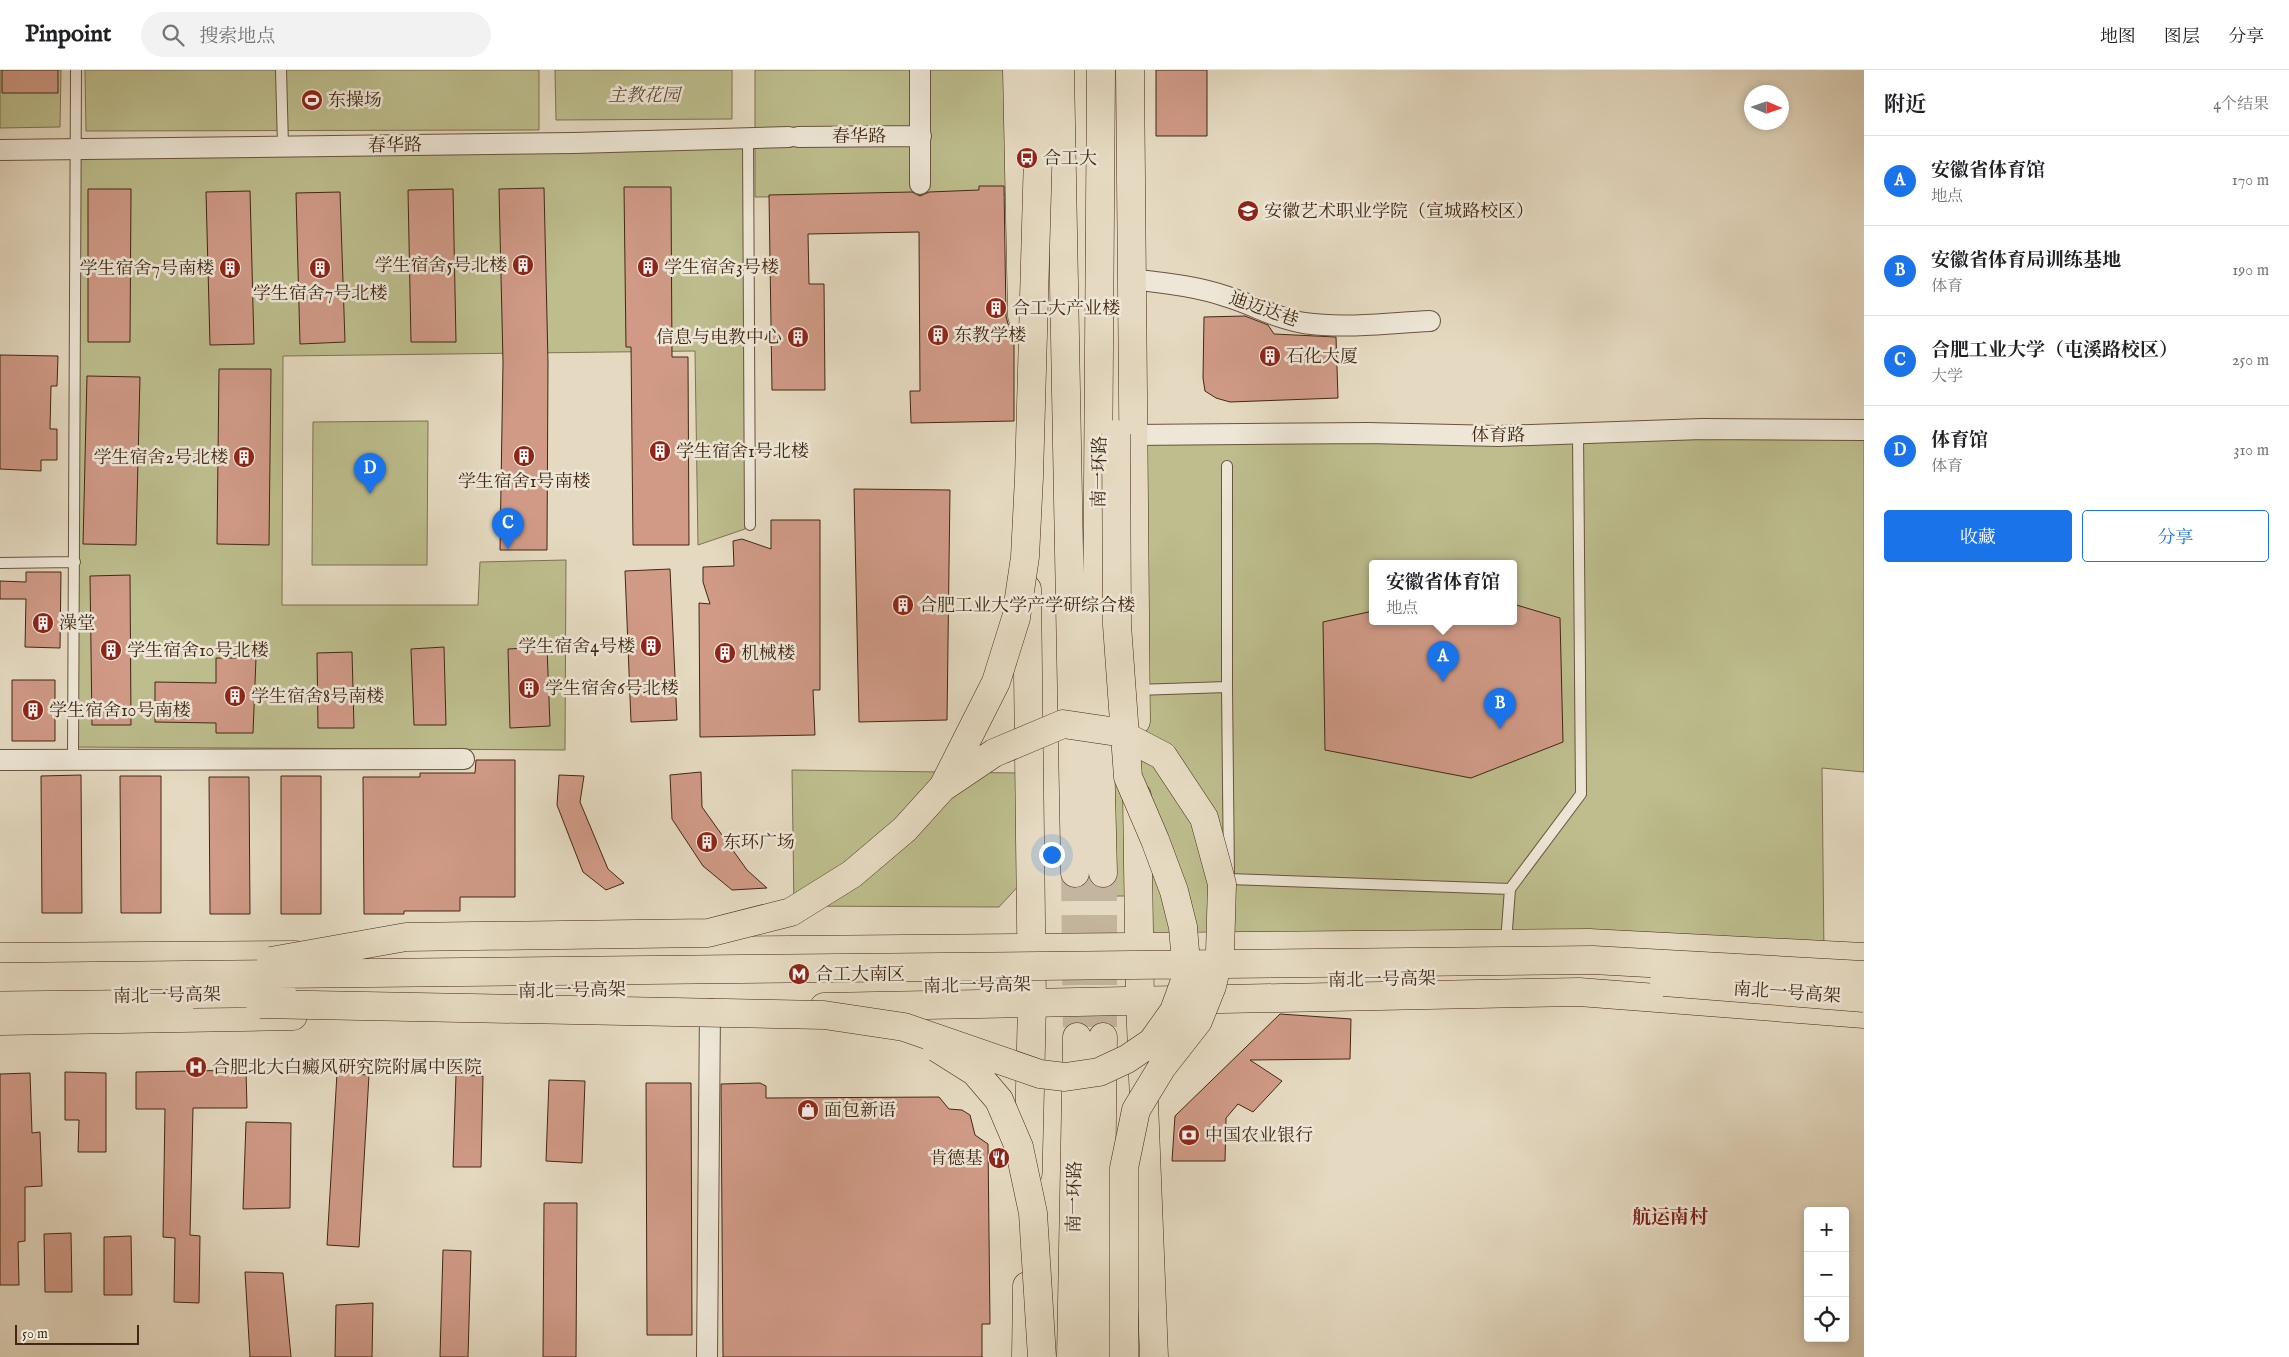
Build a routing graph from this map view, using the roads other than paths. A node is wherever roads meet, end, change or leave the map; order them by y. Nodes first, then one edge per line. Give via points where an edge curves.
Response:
1 (76, 70) edge
2 (281, 70) edge
3 (920, 70) edge
4 (1016, 70) edge
5 (1035, 70) edge
6 (1060, 70) edge
7 (1101, 70) edge
8 (1130, 70) edge
9 (920, 136) junction
10 (748, 138) junction
11 (284, 146) junction
12 (76, 149) junction
13 (0, 150) edge
14 (920, 184) dead end
15 (1102, 194) junction
16 (1131, 279) junction
17 (1430, 322) dead end
18 (1864, 430) edge
19 (1578, 433) junction
20 (1124, 435) junction
21 (1228, 466) dead end
22 (750, 525) dead end
23 (75, 562) junction
24 (0, 563) edge
25 (1227, 687) junction
26 (1135, 690) junction
27 (464, 759) dead end
28 (0, 760) edge
29 (73, 760) junction
30 (942, 788) junction
31 (1075, 873) tunnel mouth
32 (1102, 873) tunnel mouth
33 (1510, 888) junction
34 (1506, 944) junction
35 (1140, 946) junction
36 (1031, 948) junction
37 (0, 957) edge
38 (1864, 957) edge
39 (1864, 976) edge
40 (0, 977) edge
41 (193, 985) junction
42 (0, 997) edge
43 (1864, 998) edge
44 (1140, 1000) junction
45 (1032, 1003) junction
46 (710, 1010) junction
47 (1864, 1014) edge
48 (0, 1021) edge
49 (904, 1027) junction
50 (707, 1357) edge
51 (1026, 1357) edge
52 (1042, 1357) edge
53 (1071, 1357) edge
54 (1099, 1357) edge
55 (1124, 1357) edge
56 (1154, 1357) edge

1 - 12 lane
2 - 11 lane
3 - 9 street
4 - 36 main road via 1026,476
5 - 30 main road, bridge via 1038,155 1025,557 1016,618 996,682
6 - 31 main road, 南一环路
7 - 15 main road, 南一环路
8 - 16 main road
9 - 10 street, 春华路
9 - 14 street
10 - 11 street, 春华路
10 - 22 lane
11 - 12 street, 春华路
12 - 13 street, 春华路
12 - 23 lane
15 - 20 main road via 1116,244
15 - 32 main road, 南一环路 via 1097,629
16 - 17 street, 迪迈达巷 via 1195,286 1302,323
16 - 20 main road
18 - 19 street, 体育路 via 1702,428
19 - 20 street, 体育路 via 1499,436 1368,432
19 - 33 lane via 1581,794
20 - 26 main road
20 - 49 main road, bridge via 1117,625 1128,777 1155,840 1184,927 1187,976 1174,1011 1152,1042 1128,1059 1099,1072 1065,1077 1040,1074
21 - 25 lane
23 - 24 lane
23 - 29 lane
25 - 26 lane
25 - 33 lane via 1229,879
26 - 35 main road
27 - 29 street
28 - 29 street
30 - 41 main road, bridge via 904,829 852,874 791,912 708,933 406,937
30 - 55 main road, bridge via 994,753 1063,724 1117,732 1163,756 1204,818 1222,884 1220,952 1212,986 1198,1021 1162,1067 1136,1110 1124,1168
33 - 34 lane
34 - 35 main road
34 - 38 main road via 1589,943
35 - 36 main road
35 - 44 main road
36 - 37 main road
36 - 45 main road
39 - 41 main road, 南北一号高架, bridge via 1593,960
40 - 41 main road, 南北一号高架, bridge
41 - 42 main road, 南北一号高架
41 - 43 main road, 南北一号高架, bridge via 1583,976
41 - 49 main road, bridge via 205,1003 824,1015
44 - 45 main road
44 - 47 main road via 1579,992
44 - 56 main road
45 - 46 main road
45 - 51 main road
46 - 48 main road
46 - 50 street
49 - 52 main road, bridge via 975,1072 999,1100 1019,1148 1033,1214
53 - 54 main road, 南一环路 via 1090,1037

